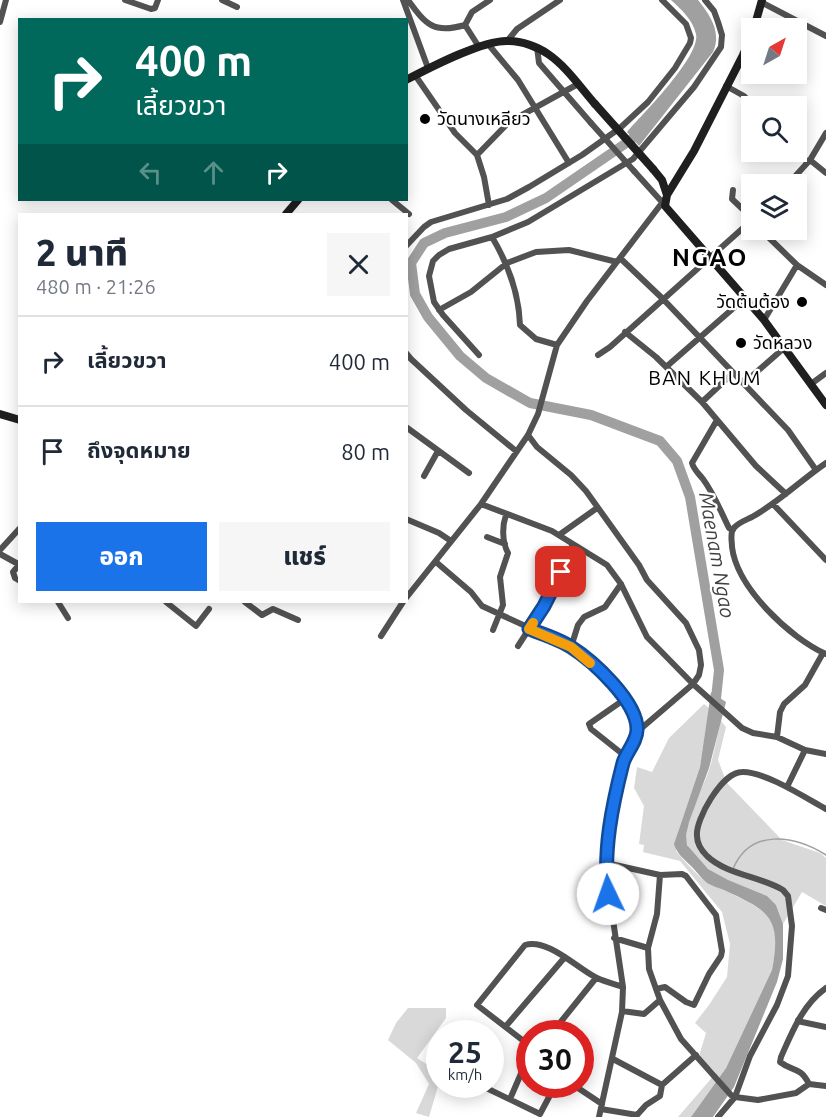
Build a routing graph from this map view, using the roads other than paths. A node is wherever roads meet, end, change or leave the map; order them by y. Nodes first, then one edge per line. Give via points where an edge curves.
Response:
1 (6, 0) edge
2 (125, 0) edge
3 (158, 0) edge
4 (222, 0) edge
5 (403, 0) edge
6 (408, 0) edge
7 (489, 0) edge
8 (560, 0) edge
9 (662, 0) edge
10 (705, 0) edge
11 (761, 1) edge
12 (237, 7) dead end
13 (757, 18) edge
14 (0, 22) edge
15 (465, 25) junction
16 (826, 36) edge
17 (508, 40) junction
18 (483, 46) junction
19 (537, 47) junction
20 (741, 57) edge
21 (428, 69) junction
22 (411, 78) edge
23 (578, 84) junction
24 (726, 86) junction
25 (565, 92) junction
26 (744, 96) edge
27 (536, 107) junction
28 (826, 133) edge
29 (477, 155) junction
30 (809, 161) junction
31 (569, 164) junction
32 (826, 173) edge
33 (797, 174) edge
34 (733, 190) dead end
35 (665, 199) junction
36 (297, 201) edge
37 (393, 201) edge
38 (489, 205) junction
39 (741, 208) edge
40 (287, 213) edge
41 (408, 213) edge
42 (741, 229) edge
43 (492, 237) junction
44 (771, 240) edge
45 (408, 244) edge
46 (710, 257) junction
47 (618, 260) junction
48 (507, 263) junction
49 (797, 265) junction
50 (826, 285) edge
51 (745, 298) junction
52 (663, 299) junction
53 (439, 310) junction
54 (764, 320) junction
55 (625, 332) junction
56 (699, 337) junction
57 (557, 345) junction
58 (784, 348) junction
59 (408, 355) edge
60 (479, 355) dead end
61 (598, 355) dead end
62 (666, 367) junction
63 (733, 373) junction
64 (826, 373) edge
65 (744, 383) junction
66 (811, 384) junction
67 (702, 402) junction
68 (826, 405) edge
69 (0, 414) edge
70 (18, 419) edge
71 (717, 420) junction
72 (408, 428) edge
73 (528, 435) junction
74 (438, 451) junction
75 (516, 451) junction
76 (826, 463) edge
77 (816, 470) junction
78 (469, 473) dead end
79 (424, 476) dead end
80 (786, 494) junction
81 (481, 504) junction
82 (773, 504) junction
83 (597, 508) junction
84 (506, 515) junction
85 (408, 520) edge
86 (18, 530) edge
87 (733, 530) junction
88 (559, 535) junction
89 (487, 537) dead end
90 (451, 541) junction
91 (505, 544) junction
92 (573, 544) junction
93 (0, 552) edge
94 (826, 560) edge
95 (436, 562) junction
96 (18, 564) edge
97 (18, 566) edge
98 (18, 579) edge
99 (621, 584) junction
100 (408, 596) edge
101 (59, 603) edge
102 (246, 603) edge
103 (402, 603) edge
104 (175, 604) edge
105 (209, 609) dead end
106 (501, 613) junction
107 (68, 618) dead end
108 (298, 620) dead end
109 (529, 629) junction
110 (493, 630) dead end
111 (381, 636) dead end
112 (518, 646) dead end
113 (571, 647) junction
114 (824, 653) edge
115 (693, 684) junction
116 (625, 699) junction
117 (637, 732) junction
118 (777, 737) junction
119 (806, 750) junction
120 (826, 754) edge
121 (626, 756) junction
122 (787, 787) junction
123 (826, 809) edge
124 (606, 863) junction
125 (660, 875) junction
126 (614, 938) junction
127 (648, 948) junction
128 (565, 957) junction
129 (596, 978) junction
130 (623, 987) junction
131 (826, 988) edge
132 (656, 989) junction
133 (660, 999) junction
134 (622, 1011) junction
135 (562, 1020) edge
136 (798, 1020) junction
137 (506, 1026) junction
138 (826, 1027) edge
139 (516, 1034) edge
140 (696, 1054) junction
141 (613, 1059) junction
142 (516, 1084) edge
143 (808, 1084) junction
144 (662, 1085) junction
145 (826, 1086) edge
146 (504, 1096) edge
147 (733, 1096) junction
148 (549, 1098) edge
149 (590, 1098) edge
150 (510, 1099) junction
151 (602, 1107) junction
152 (599, 1117) edge
153 (718, 1117) edge

1 - 14 street
2 - 3 street via 151,9
4 - 12 street
5 - 21 street
6 - 15 street via 437,29
7 - 15 street via 472,12
8 - 17 street via 517,29
9 - 31 street via 686,24 690,43 648,102 620,128
10 - 43 street via 714,10 722,35 721,47 646,146 633,159 528,222
11 - 13 main road
11 - 16 street
15 - 18 street
17 - 18 main road
17 - 19 main road
18 - 21 main road
18 - 27 street via 518,80
19 - 23 main road
19 - 25 street via 539,63
20 - 24 main road
21 - 22 main road
22 - 29 street
23 - 25 street
23 - 35 main road, bridge via 662,180
24 - 26 street
24 - 35 main road
25 - 27 street
25 - 35 street, bridge via 634,171
27 - 29 street via 509,122
27 - 31 street
28 - 30 street
29 - 38 street
30 - 32 street
30 - 33 street
31 - 38 street
34 - 39 street via 732,199
35 - 46 main road via 665,206
35 - 47 street
36 - 40 main road
37 - 41 street
38 - 45 street via 431,222
42 - 46 street
43 - 48 street
43 - 53 street via 449,249 433,261 429,276
44 - 49 street
46 - 51 main road
46 - 52 street
47 - 48 street via 568,250 536,252
47 - 52 street
47 - 57 street
48 - 53 street via 471,292
48 - 57 street via 519,304 520,325 536,339
49 - 50 street
49 - 54 street
51 - 54 main road
51 - 56 street
52 - 55 street
52 - 56 street
53 - 60 street
54 - 58 main road
55 - 61 street
55 - 62 street
56 - 62 street
56 - 63 street
57 - 73 street
58 - 65 street
58 - 66 main road
59 - 75 street
62 - 67 street
63 - 65 street
63 - 67 street
64 - 66 street
65 - 77 street via 788,430
66 - 68 main road
67 - 71 street
69 - 70 main road
71 - 80 street
71 - 87 street via 692,463
72 - 74 street
73 - 75 street
73 - 83 street via 578,482
74 - 78 street
74 - 79 street
75 - 81 street
76 - 77 street
77 - 80 street
80 - 82 street
81 - 84 street
81 - 90 street
82 - 87 street
82 - 94 street
83 - 88 street
83 - 115 street via 647,580 694,637 701,665
84 - 88 street
84 - 91 street
85 - 90 street
86 - 93 street
87 - 114 street via 737,565 756,596 788,628
88 - 92 street
89 - 91 street
90 - 95 street
91 - 106 street via 508,552 500,577
92 - 99 street via 607,565
92 - 109 street
93 - 96 street
95 - 100 street
95 - 106 street via 482,606
97 - 98 street via 13,574
99 - 113 street via 605,607 584,617
99 - 115 street via 647,637
101 - 107 street
102 - 108 street via 262,615 273,609
103 - 111 street
104 - 105 street via 196,626
106 - 109 street
106 - 110 street
109 - 112 street
109 - 113 street
113 - 116 street via 607,676
114 - 118 street via 805,685 784,704
115 - 117 street
115 - 118 street via 742,728
116 - 117 street via 635,714
116 - 121 street via 589,724
117 - 121 street
118 - 119 street
119 - 120 street
119 - 122 street
121 - 124 street via 612,805
122 - 123 street
122 - 147 street via 736,772 720,784 696,834 699,846 718,864 783,890 788,896 792,926 788,976
124 - 125 street
124 - 126 street
125 - 127 street via 657,914
125 - 132 street via 686,876 716,915 722,954 694,1005 664,987
126 - 127 street
126 - 130 street
127 - 132 street via 649,969
128 - 129 street
128 - 137 street
128 - 137 street via 538,945 525,945 477,1005
129 - 130 street
129 - 135 street
130 - 134 street
131 - 136 street via 815,996
132 - 133 street
133 - 134 street via 644,1014
133 - 140 street via 681,1039
134 - 141 street
136 - 138 street
136 - 143 street via 780,1062 803,1073
137 - 139 street
140 - 144 street
140 - 147 street
141 - 144 street
141 - 151 street
142 - 150 street
143 - 145 street
143 - 147 street via 796,1093 758,1100
144 - 151 street via 657,1099 637,1115
146 - 150 street
147 - 153 street
148 - 150 street via 540,1114
149 - 151 street
151 - 152 street

